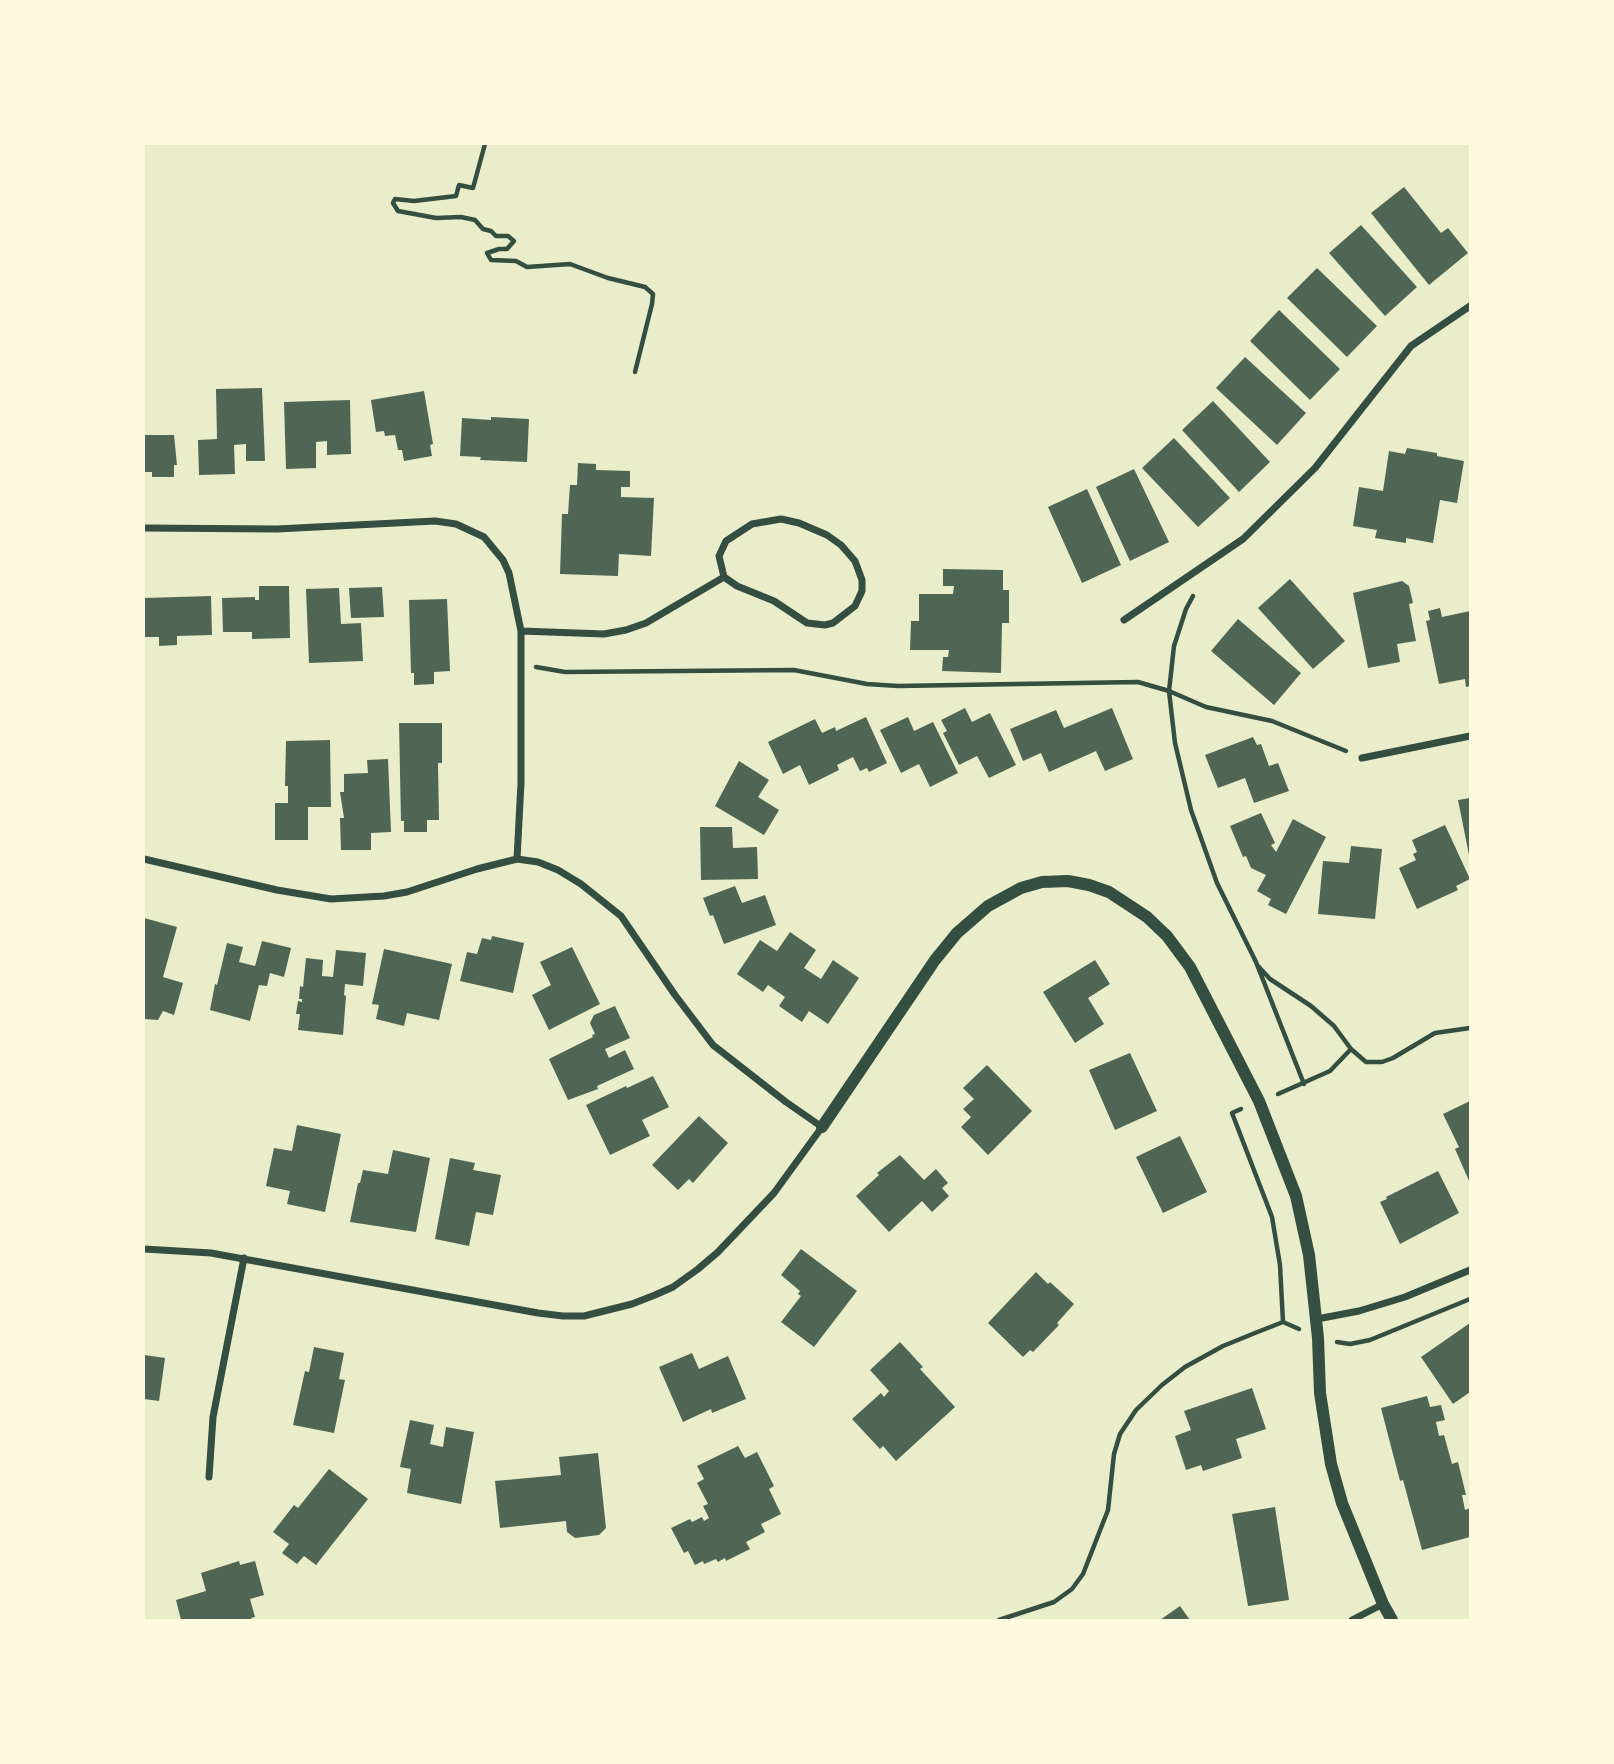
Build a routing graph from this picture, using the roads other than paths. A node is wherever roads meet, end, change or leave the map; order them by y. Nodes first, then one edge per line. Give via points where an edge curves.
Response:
1 (1471, 306) edge
2 (144, 528) edge
3 (724, 578) junction
4 (1124, 620) dead end
5 (521, 631) junction
6 (1471, 736) edge
7 (1362, 758) road end
8 (144, 859) edge
9 (517, 859) junction
10 (822, 1127) junction
11 (144, 1250) edge
12 (244, 1258) junction
13 (1471, 1270) edge
14 (1317, 1319) junction
15 (209, 1477) dead end
16 (1383, 1604) junction
17 (1353, 1620) edge
18 (1392, 1620) edge

1 - 4 street via 1411,346 1315,468 1243,539
2 - 5 street via 456,524 484,537 503,560
3 - 3 street via 816,625 833,623 848,614 862,591 860,571 841,545 820,531 781,519 752,524 726,541 719,555
3 - 5 street via 626,630 604,634
5 - 9 street
6 - 7 street
8 - 9 street via 331,899 407,892
9 - 10 street via 558,870 621,916 713,1045
10 - 12 street via 774,1193 698,1269 664,1292 599,1312 563,1317
10 - 14 street via 935,960 988,905 1042,882 1068,881 1109,892 1147,917 1190,967 1259,1101 1296,1196
11 - 12 street
12 - 15 street via 213,1417
13 - 14 street via 1405,1297
14 - 16 street via 1320,1393 1331,1464
16 - 17 street
16 - 18 street

